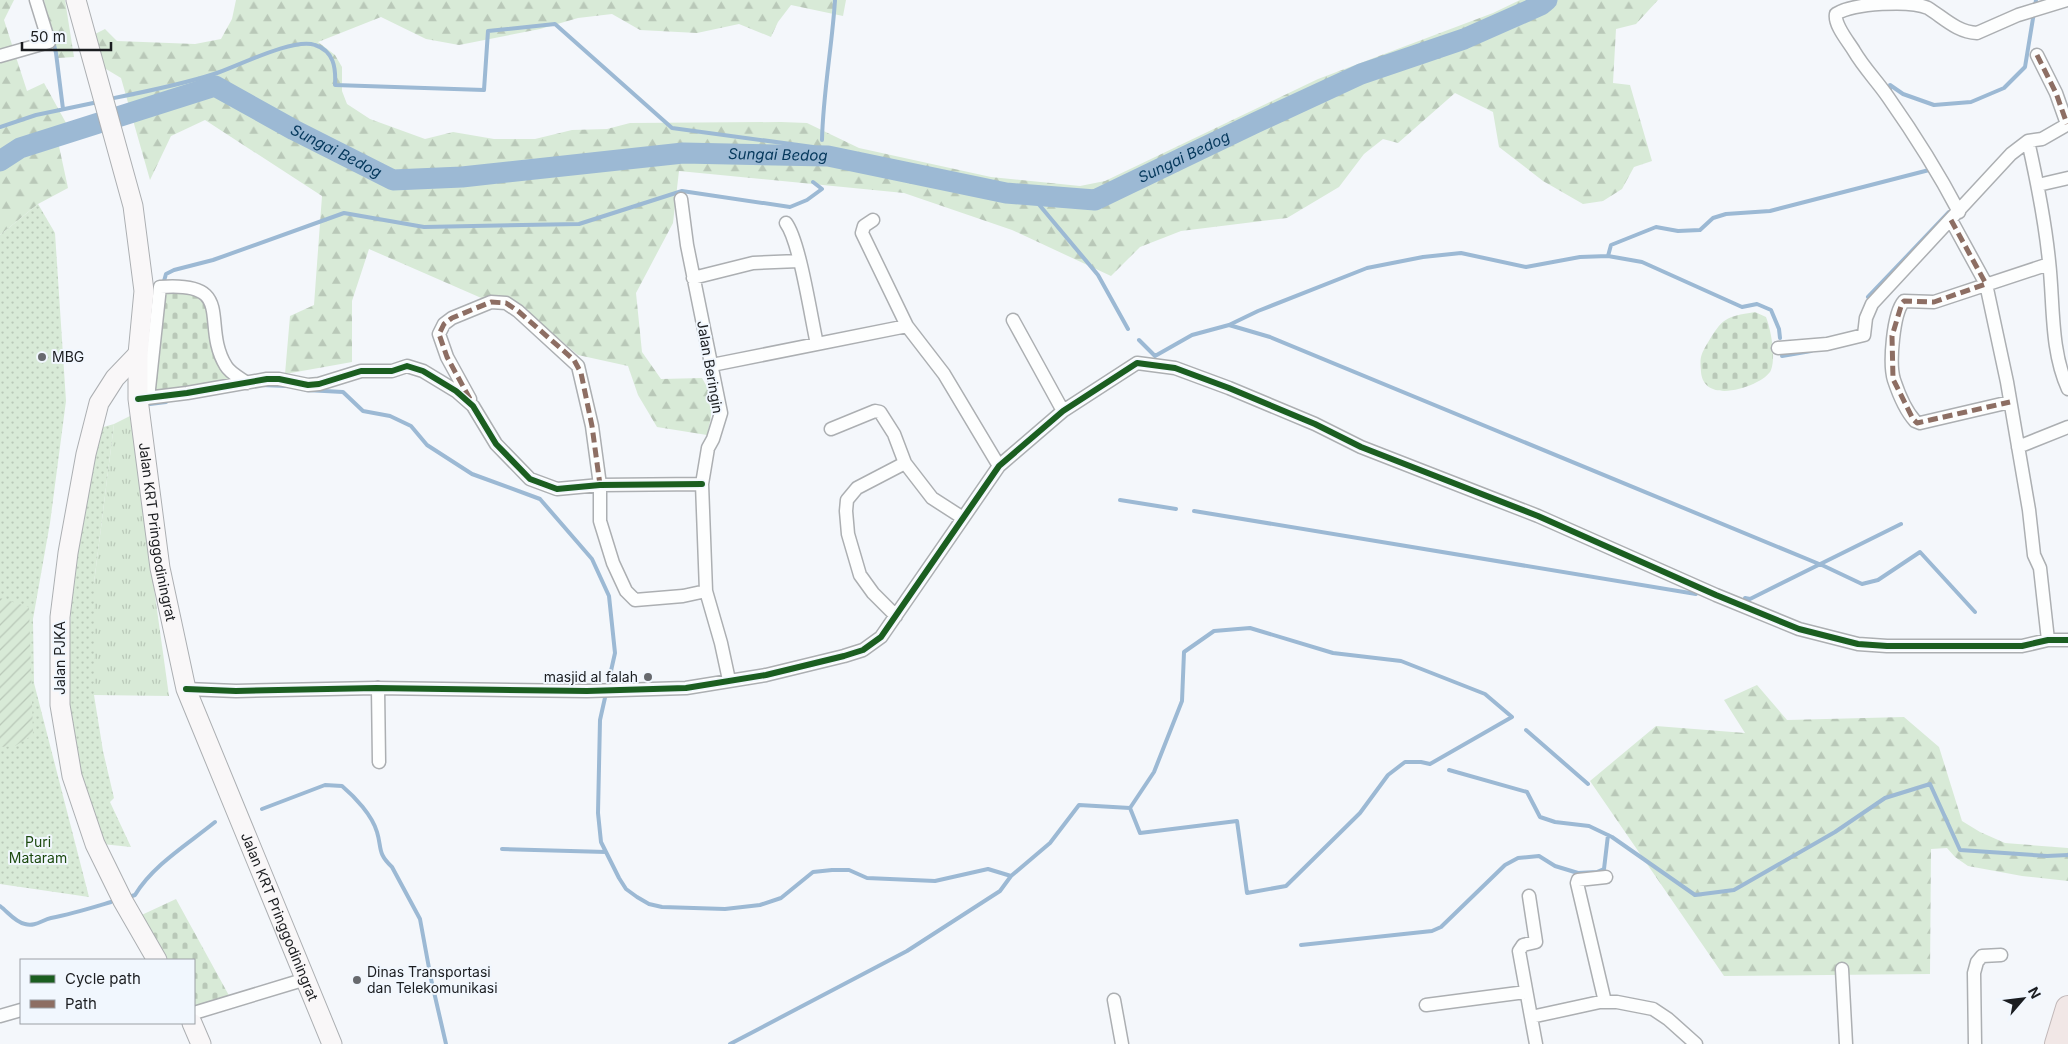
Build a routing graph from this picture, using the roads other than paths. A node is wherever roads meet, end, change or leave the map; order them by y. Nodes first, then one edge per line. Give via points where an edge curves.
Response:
1 (36, 0) edge
2 (76, 0) edge
3 (2067, 0) edge
4 (2037, 55) dead end
5 (0, 56) edge
6 (2068, 124) edge
7 (2028, 141) junction
8 (2068, 178) edge
9 (2038, 185) junction
10 (681, 199) dead end
11 (1955, 216) junction
12 (873, 220) dead end
13 (786, 223) dead end
14 (799, 261) junction
15 (2050, 264) junction
16 (693, 278) junction
17 (1986, 284) junction
18 (1013, 320) dead end
19 (907, 326) junction
20 (2068, 328) edge
21 (2054, 329) junction
22 (817, 344) junction
23 (1778, 348) dead end
24 (138, 354) junction
25 (712, 365) junction
26 (246, 383) junction
27 (2068, 389) edge
28 (143, 399) junction
29 (2010, 402) junction
30 (474, 406) junction
31 (1063, 410) junction
32 (2068, 427) edge
33 (832, 429) dead end
34 (2018, 447) junction
35 (905, 463) junction
36 (999, 466) junction
37 (702, 484) junction
38 (600, 485) junction
39 (963, 518) junction
40 (706, 592) junction
41 (896, 616) junction
42 (2048, 640) junction
43 (2068, 640) edge
44 (729, 680) junction
45 (378, 688) junction
46 (186, 689) junction
47 (380, 762) dead end
48 (1606, 877) dead end
49 (1529, 896) dead end
50 (2002, 955) dead end
51 (156, 959) edge
52 (1842, 969) dead end
53 (306, 979) junction
54 (1526, 992) junction
55 (1114, 1000) dead end
56 (1605, 1002) junction
57 (1426, 1005) dead end
58 (2068, 1008) edge
59 (20, 1010) edge
60 (195, 1013) edge
61 (0, 1016) edge
62 (1531, 1017) junction
63 (192, 1024) edge
64 (201, 1044) edge
65 (332, 1044) edge
66 (1122, 1044) edge
67 (1536, 1044) edge
68 (1696, 1044) edge
69 (1846, 1044) edge
70 (1974, 1044) edge
71 (2057, 1044) edge

1 - 5 street via 49,42
2 - 24 main road, Jalan KRT Pringgodiningrat via 133,206 144,291
3 - 11 street via 2018,15 1977,33 1954,27 1926,7 1911,4 1850,8 1836,14 1835,18 1862,64 1916,139
4 - 6 street
6 - 7 street via 2042,139
7 - 9 street
7 - 11 street via 1992,173
8 - 9 street
9 - 15 street
10 - 16 street, Jalan Beringin
11 - 17 street
11 - 23 street via 1872,304 1864,335 1827,344
12 - 19 street via 864,226 862,233
13 - 14 street
14 - 16 street via 752,263
14 - 22 street
15 - 17 street
15 - 21 street
16 - 25 street, Jalan Beringin
17 - 29 street
17 - 29 street via 1934,302 1902,303 1892,336 1893,379 1917,423
18 - 31 street
19 - 22 street
19 - 36 street via 944,374
20 - 21 street
21 - 27 street
22 - 25 street
24 - 28 main road, Jalan KRT Pringgodiningrat
24 - 51 main road, Jalan PJKA via 115,378 99,403 86,454 60,617 60,705 72,776 95,844 122,901
25 - 37 street, Jalan Beringin via 721,413 708,448
26 - 28 street
26 - 28 street via 227,368 220,354 212,308 201,290 192,286 160,287
26 - 30 street via 279,379 314,384 361,371 392,371 407,366 423,371
28 - 46 main road, Jalan KRT Pringgodiningrat via 160,568
29 - 34 street
30 - 38 street via 496,444 530,479 557,489
30 - 38 street via 447,357 440,334 444,324 452,318 491,302 506,303 578,366 592,426
31 - 36 street
31 - 42 street via 1137,363 1175,368 1315,424 1361,447 1538,516 1799,629 1858,644 1887,646 2022,646
32 - 34 street
33 - 35 street via 875,410 880,412 894,434
34 - 42 street via 2034,555 2040,568
35 - 39 street via 932,498
35 - 41 street via 857,488 848,500 846,510 860,575
36 - 39 street
37 - 38 street
37 - 40 street, Jalan Beringin
38 - 40 street via 600,521 626,591 635,600
39 - 41 street
40 - 44 street, Jalan Beringin
41 - 44 street via 881,637 862,650 766,675
42 - 43 street
44 - 45 street via 686,688 587,691
45 - 46 street
45 - 47 street
46 - 53 main road, Jalan KRT Pringgodiningrat
48 - 56 street via 1577,882
49 - 54 street via 1536,942 1523,945 1518,951
50 - 70 street via 1982,956 1977,962 1974,974
52 - 69 street
53 - 60 street
53 - 65 main road, Jalan KRT Pringgodiningrat
54 - 57 street
54 - 62 street
55 - 66 street
56 - 62 street
56 - 68 street via 1653,1009
58 - 71 highway
59 - 61 street
62 - 67 street
63 - 64 main road

